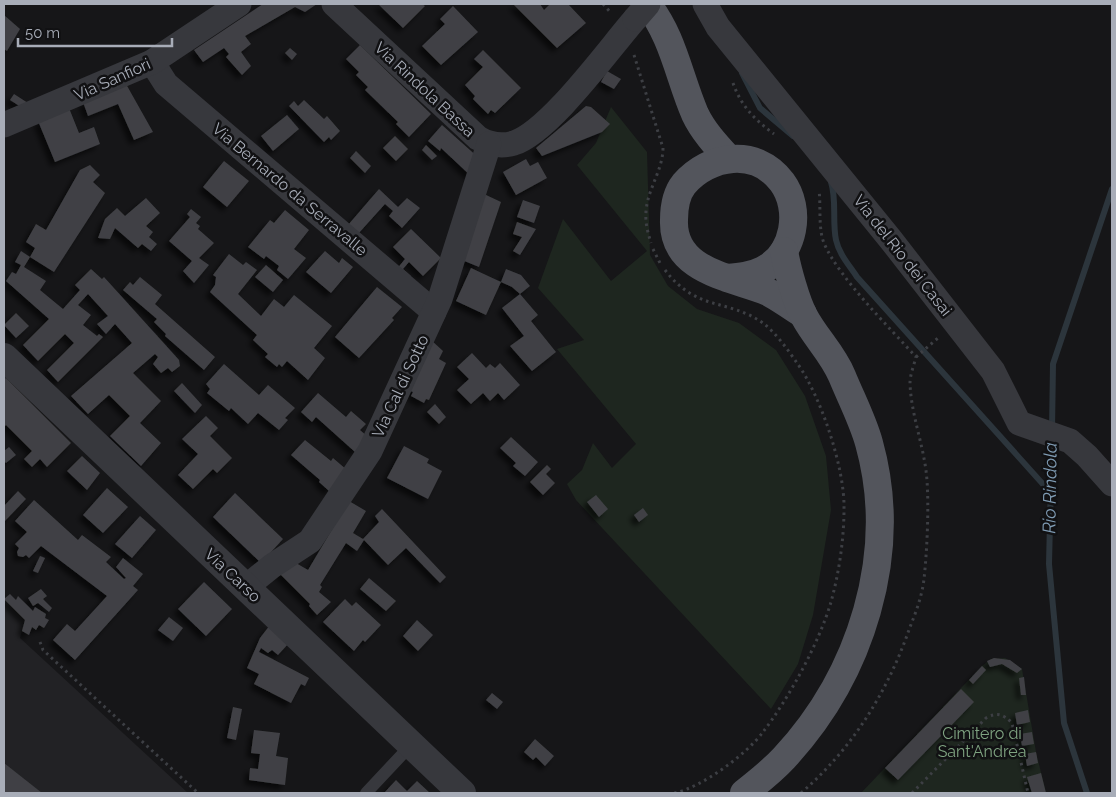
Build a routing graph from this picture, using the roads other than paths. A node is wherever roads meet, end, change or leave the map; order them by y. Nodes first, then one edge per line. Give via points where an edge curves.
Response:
1 (239, 4) edge
2 (334, 4) edge
3 (705, 4) edge
4 (639, 14) edge
5 (152, 62) junction
6 (696, 116) junction
7 (4, 125) edge
8 (489, 144) junction
9 (728, 158) junction
10 (695, 172) junction
11 (784, 251) junction
12 (727, 278) junction
13 (434, 312) junction
14 (803, 314) junction
15 (4, 357) edge
16 (1112, 484) edge
17 (246, 587) junction
18 (412, 744) junction
19 (366, 793) edge
20 (462, 793) edge
21 (744, 793) edge

1 - 5 street, Via Sanfiori
2 - 8 street, Via Rindola Bassa via 446,110
3 - 16 street, Via del Rio dei Casai via 718,27 993,371 1019,423 1070,441
4 - 6 main road via 655,14 675,54
4 - 8 street, Via Rindola Bassa via 541,126 514,143
5 - 7 street, Via Sanfiori
5 - 13 street, Via Bernardo da Serravalle via 166,84
6 - 9 main road
6 - 10 main road
8 - 13 street, Via Cal di Sotto via 455,256
9 - 10 main road via 711,162
9 - 11 main road via 748,160 767,168 782,181 791,199 794,219
10 - 12 main road via 682,187 675,205 674,225 679,244 691,261 708,272
11 - 12 main road via 765,269 747,277
11 - 14 main road
12 - 14 main road via 769,293
13 - 17 street, Via Cal di Sotto via 370,451 345,490 310,541
14 - 21 main road via 841,374 869,442 880,512 879,540 864,625 838,685 784,758
15 - 17 street, Via Carso
17 - 18 street, Via Carso
18 - 19 lane
18 - 20 street, Via Carso

